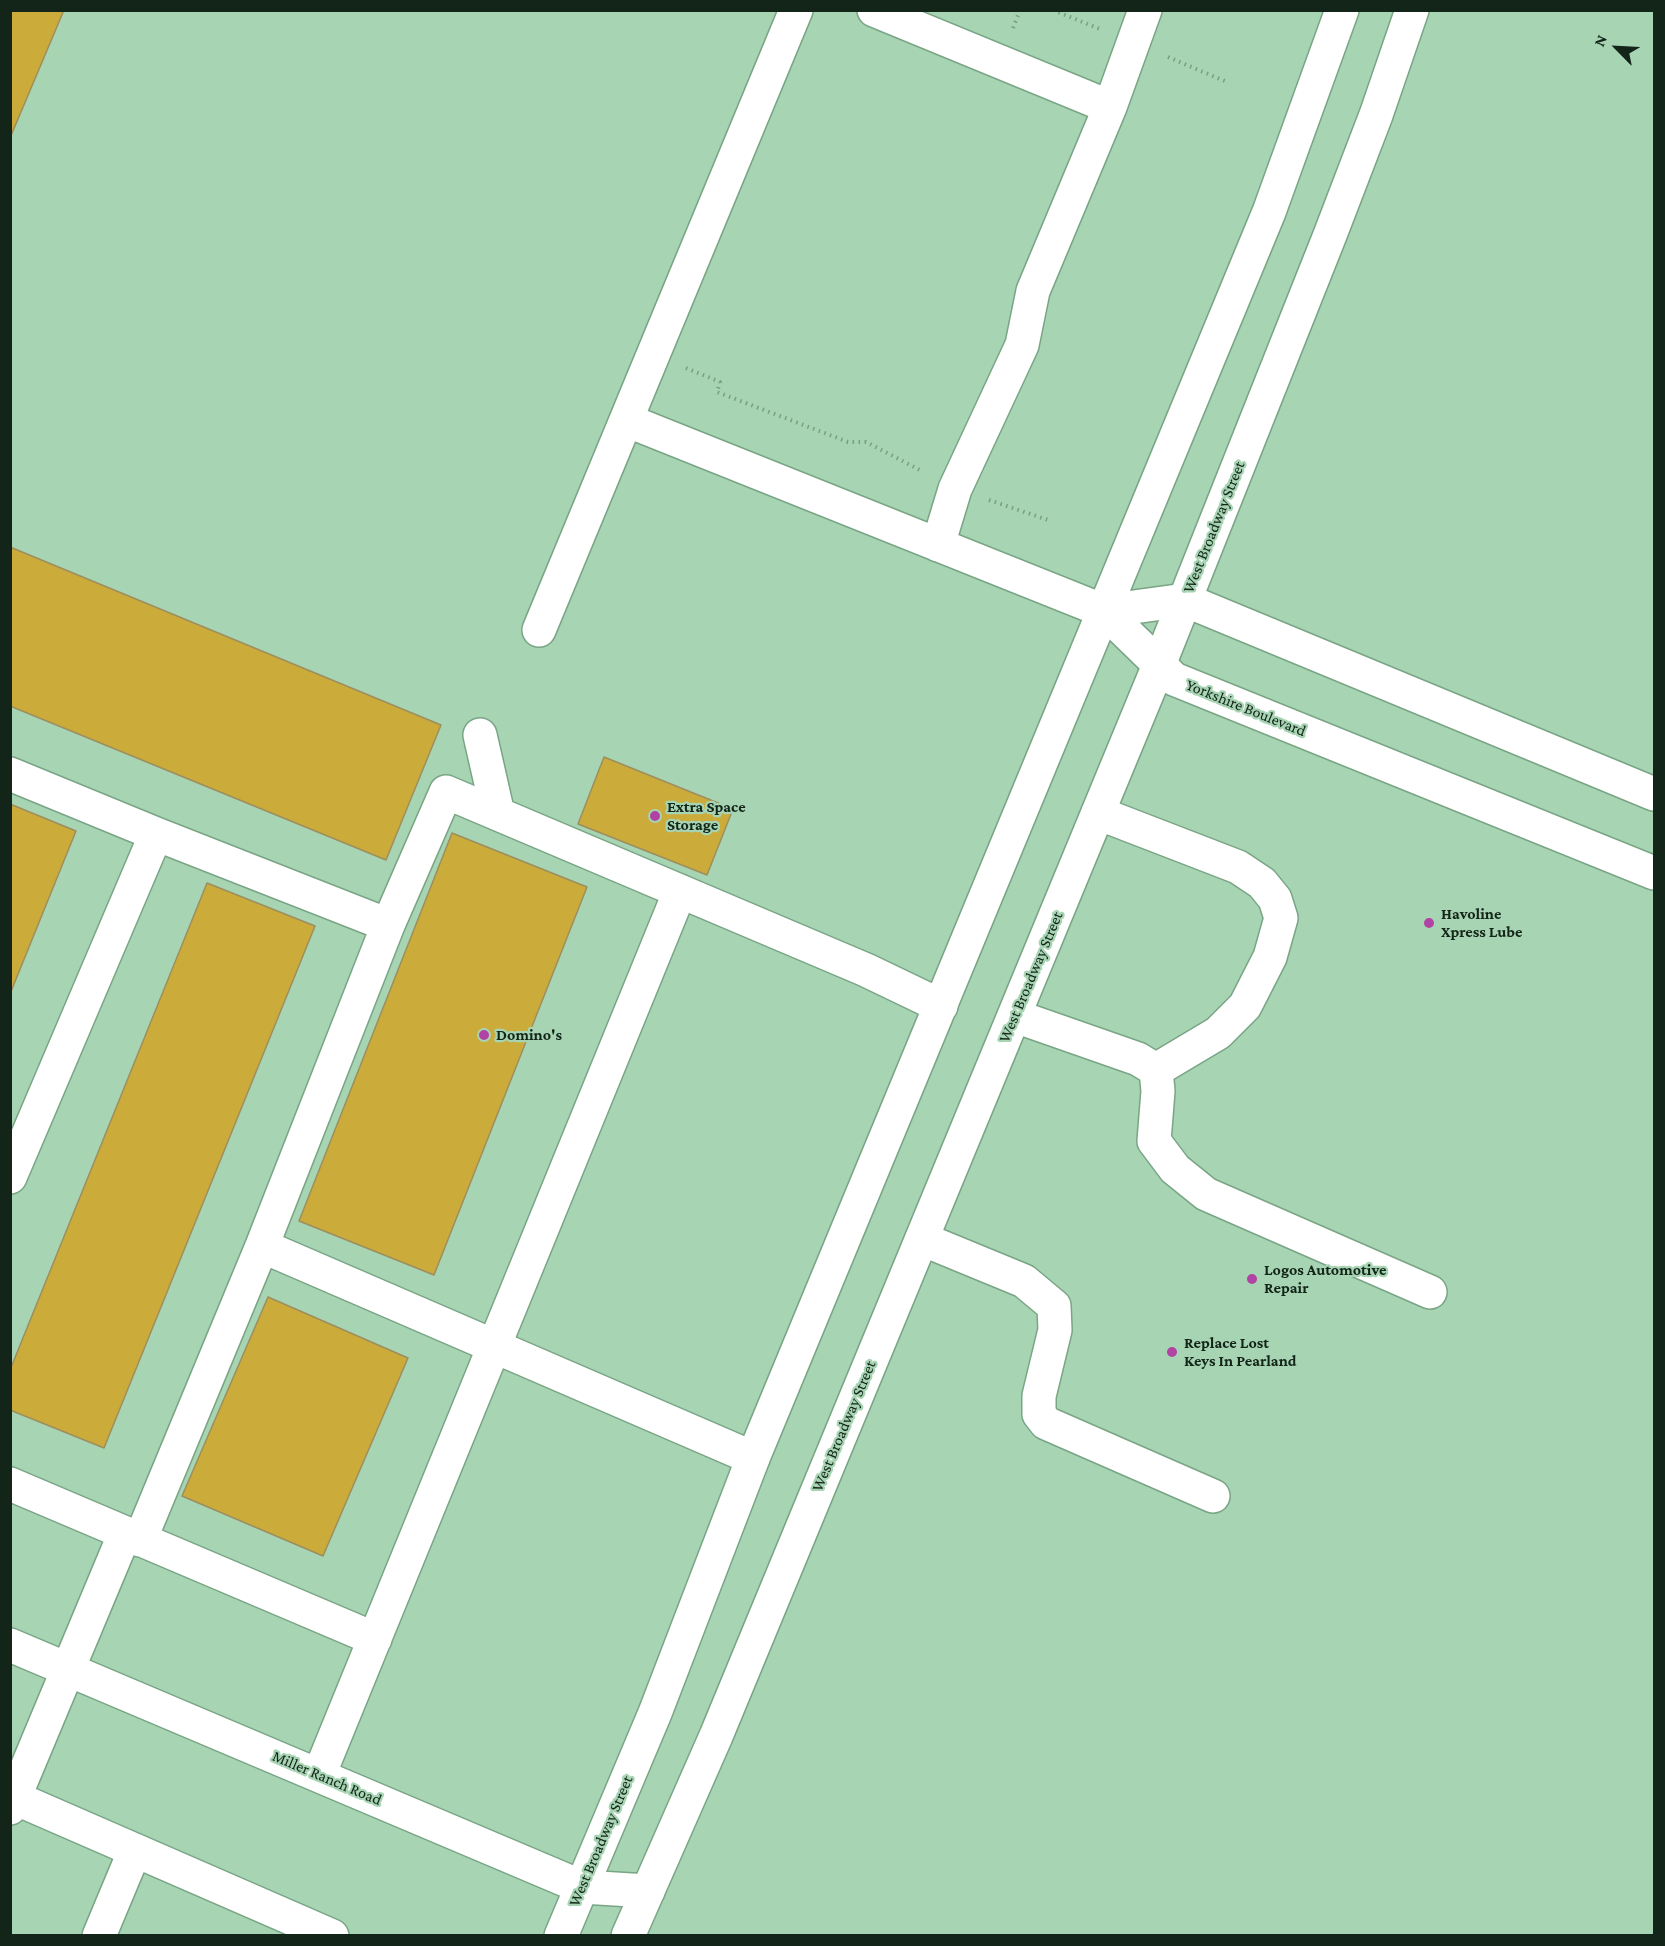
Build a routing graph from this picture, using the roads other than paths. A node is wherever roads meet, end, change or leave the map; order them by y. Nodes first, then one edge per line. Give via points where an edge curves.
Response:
1 (796, 10) edge
2 (874, 10) edge
3 (1145, 10) edge
4 (1342, 10) edge
5 (1412, 10) edge
6 (1110, 107) junction
7 (626, 420) junction
8 (938, 545) junction
9 (1185, 600) junction
10 (1104, 610) junction
11 (538, 630) dead end
12 (1159, 665) junction
13 (480, 735) dead end
14 (10, 774) edge
15 (1654, 794) edge
16 (1098, 813) junction
17 (498, 814) junction
18 (156, 834) junction
19 (1654, 873) edge
20 (680, 891) junction
21 (388, 925) junction
22 (941, 1006) junction
23 (1015, 1016) junction
24 (1156, 1070) junction
25 (10, 1177) edge
26 (922, 1239) junction
27 (262, 1246) junction
28 (1430, 1292) dead end
29 (495, 1346) junction
30 (753, 1458) junction
31 (10, 1484) edge
32 (1213, 1496) dead end
33 (133, 1536) junction
34 (375, 1639) junction
35 (10, 1645) edge
36 (68, 1669) junction
37 (319, 1775) junction
38 (13, 1803) edge
39 (135, 1850) junction
40 (582, 1887) junction
41 (648, 1891) junction
42 (99, 1935) edge
43 (332, 1935) edge
44 (561, 1935) edge
45 (628, 1935) edge

1 - 7 main road
2 - 6 main road
3 - 6 main road
4 - 10 main road, West Broadway Street via 1269,212
5 - 9 main road, West Broadway Street via 1330,235
6 - 8 main road via 1033,291 1022,345 955,489
7 - 8 main road
7 - 11 main road
8 - 10 main road
9 - 10 main road
9 - 12 main road, West Broadway Street
9 - 15 main road
10 - 12 main road, Yorkshire Boulevard
10 - 22 main road, West Broadway Street
12 - 16 main road, West Broadway Street
12 - 19 main road, Yorkshire Boulevard via 1174,679
13 - 17 main road
14 - 18 main road
16 - 23 main road, West Broadway Street
16 - 24 main road via 1238,867 1262,883 1275,899 1281,918 1270,957 1245,1006 1218,1033
17 - 20 main road
17 - 21 main road via 446,792
18 - 21 main road
18 - 25 main road
20 - 22 main road
20 - 29 main road
21 - 27 main road
22 - 30 main road, West Broadway Street
23 - 24 main road via 1138,1059
23 - 26 main road, West Broadway Street
24 - 28 main road via 1154,1141 1175,1169 1206,1194
26 - 32 main road via 1024,1281 1054,1306 1055,1330 1039,1396 1039,1414 1046,1423
26 - 41 main road, West Broadway Street
27 - 29 main road
27 - 33 main road
29 - 30 main road
29 - 34 main road
30 - 40 main road, West Broadway Street via 655,1713
31 - 33 main road
33 - 34 main road
33 - 36 main road
34 - 37 main road
35 - 36 main road, Miller Ranch Road
36 - 37 main road, Miller Ranch Road
36 - 38 main road
37 - 40 main road, Miller Ranch Road
38 - 39 main road
39 - 42 main road
39 - 43 main road
40 - 41 main road, Miller Ranch Road
40 - 44 main road, West Broadway Street
41 - 45 main road, West Broadway Street

